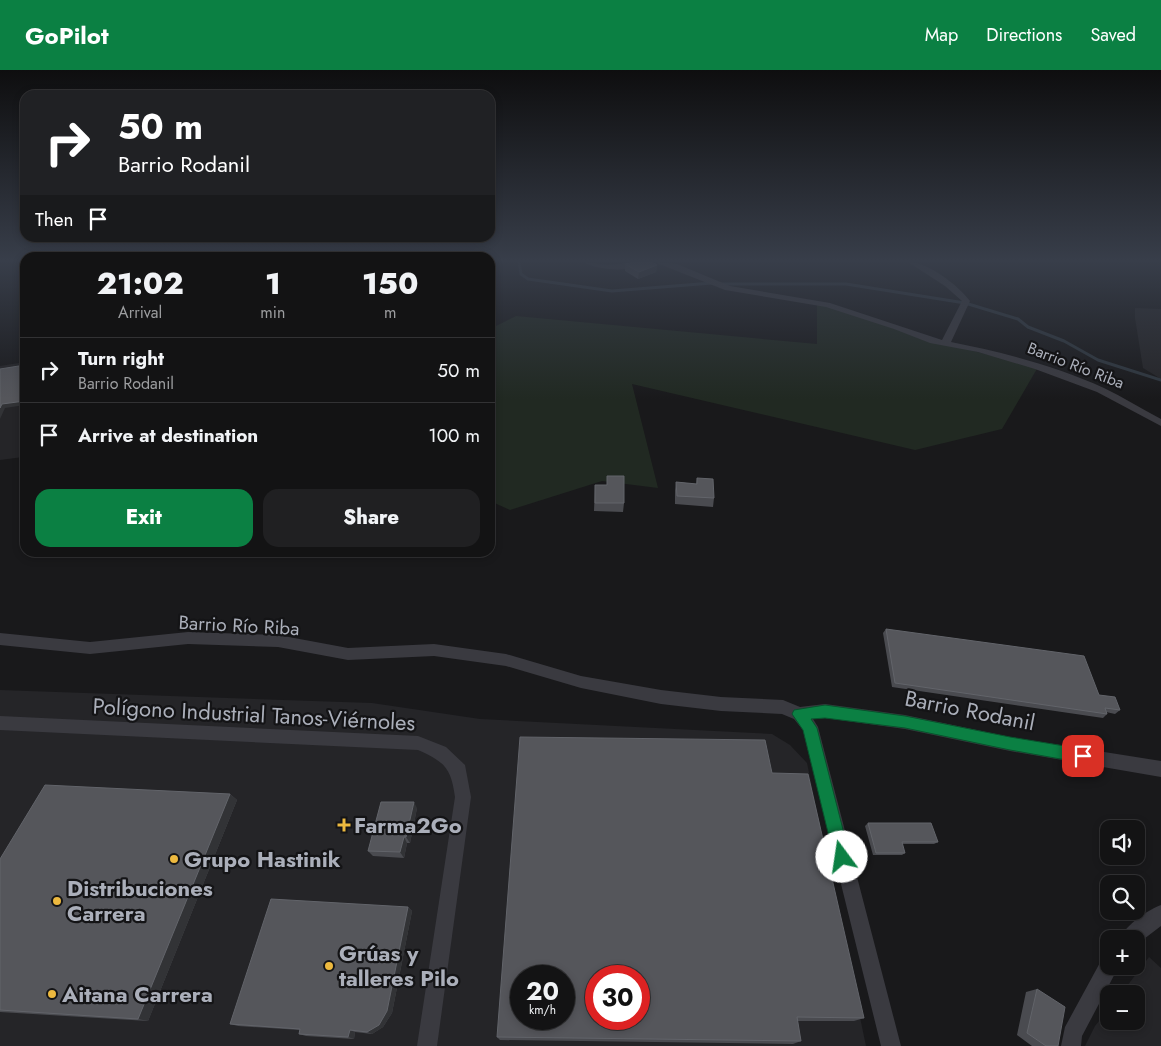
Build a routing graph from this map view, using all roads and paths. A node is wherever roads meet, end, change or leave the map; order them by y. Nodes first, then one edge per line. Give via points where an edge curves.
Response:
1 (832, 308) edge
2 (963, 308) edge
3 (946, 342) junction
4 (1161, 423) edge
5 (0, 639) edge
6 (506, 660) joint
7 (799, 714) junction
8 (0, 723) edge
9 (1161, 769) edge
10 (1161, 914) edge
11 (1141, 930) edge
12 (1104, 975) edge
13 (427, 1046) edge
14 (891, 1046) edge
15 (1071, 1046) edge

1 - 3 street, Barrio Río Riba via 933,341
2 - 3 street
3 - 4 street, Barrio Río Riba via 1038,367 1100,390
5 - 6 street, Barrio Río Riba via 90,648 188,638 278,642 348,654 434,650
6 - 7 street, Barrio Rodanil via 581,682 661,697 782,707
7 - 9 street, Barrio Rodanil via 825,712 905,722 1010,744
7 - 14 street via 810,728
8 - 13 street, Polígono Industrial Tanos-Viérnoles via 418,742 440,752 459,771 463,797
10 - 11 street
12 - 15 street via 1072,1034

